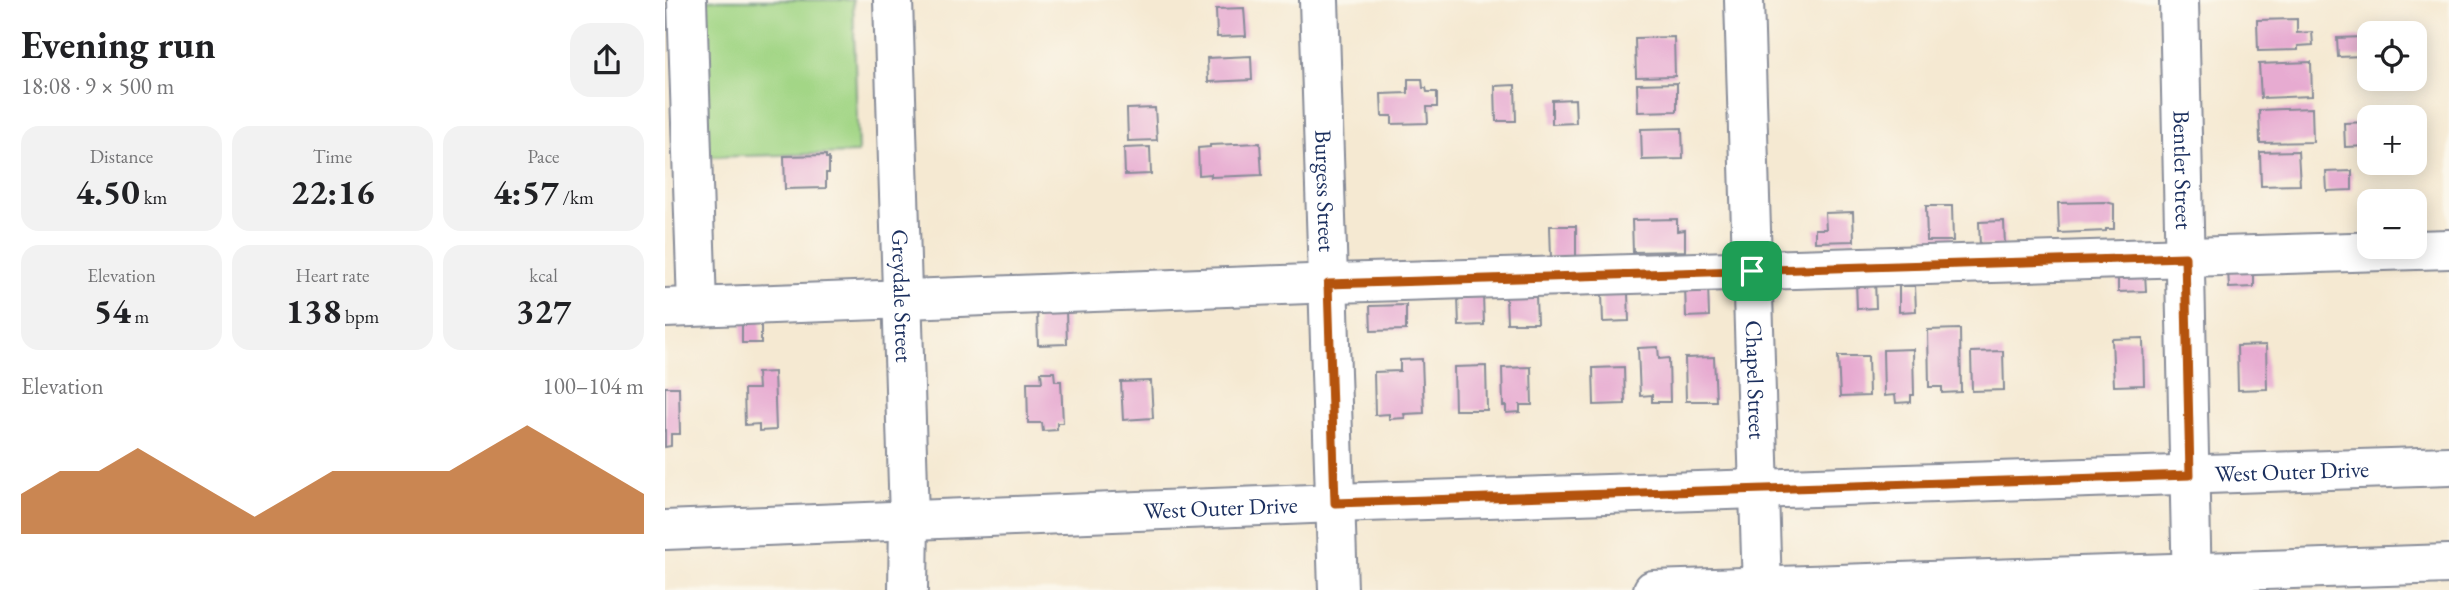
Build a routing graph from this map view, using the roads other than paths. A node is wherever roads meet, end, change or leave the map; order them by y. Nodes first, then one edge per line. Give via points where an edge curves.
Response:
1 (687, 0) edge
2 (893, 0) edge
3 (1319, 0) edge
4 (1744, 0) edge
5 (2179, 0) edge
6 (2449, 249) edge
7 (2185, 257) junction
8 (1752, 271) junction
9 (1328, 284) junction
10 (902, 299) junction
11 (681, 307) edge
12 (2449, 466) edge
13 (2190, 475) junction
14 (1759, 489) junction
15 (1335, 503) junction
16 (909, 518) junction
17 (665, 530) edge
18 (2449, 564) edge
19 (2192, 581) edge
20 (1762, 589) edge
21 (908, 590) edge
22 (1338, 590) edge
23 (1653, 590) edge

1 - 11 main road
2 - 10 main road, Greydale Street
3 - 9 main road, Burgess Street
4 - 8 main road, Chapel Street
5 - 7 main road, Bentler Street
6 - 7 main road
7 - 8 main road
7 - 13 main road, Bentler Street
8 - 9 main road
8 - 14 main road, Chapel Street
9 - 10 main road
9 - 15 main road, Burgess Street
10 - 11 main road
10 - 16 main road, Greydale Street
12 - 13 main road, West Outer Drive
13 - 14 main road, West Outer Drive
13 - 19 main road, Bentler Street
14 - 15 main road, West Outer Drive
14 - 20 main road, Chapel Street
15 - 16 main road, West Outer Drive
15 - 22 main road, Burgess Street
16 - 17 main road, West Outer Drive
16 - 21 main road, Greydale Street
18 - 19 main road
19 - 20 main road
20 - 23 main road

